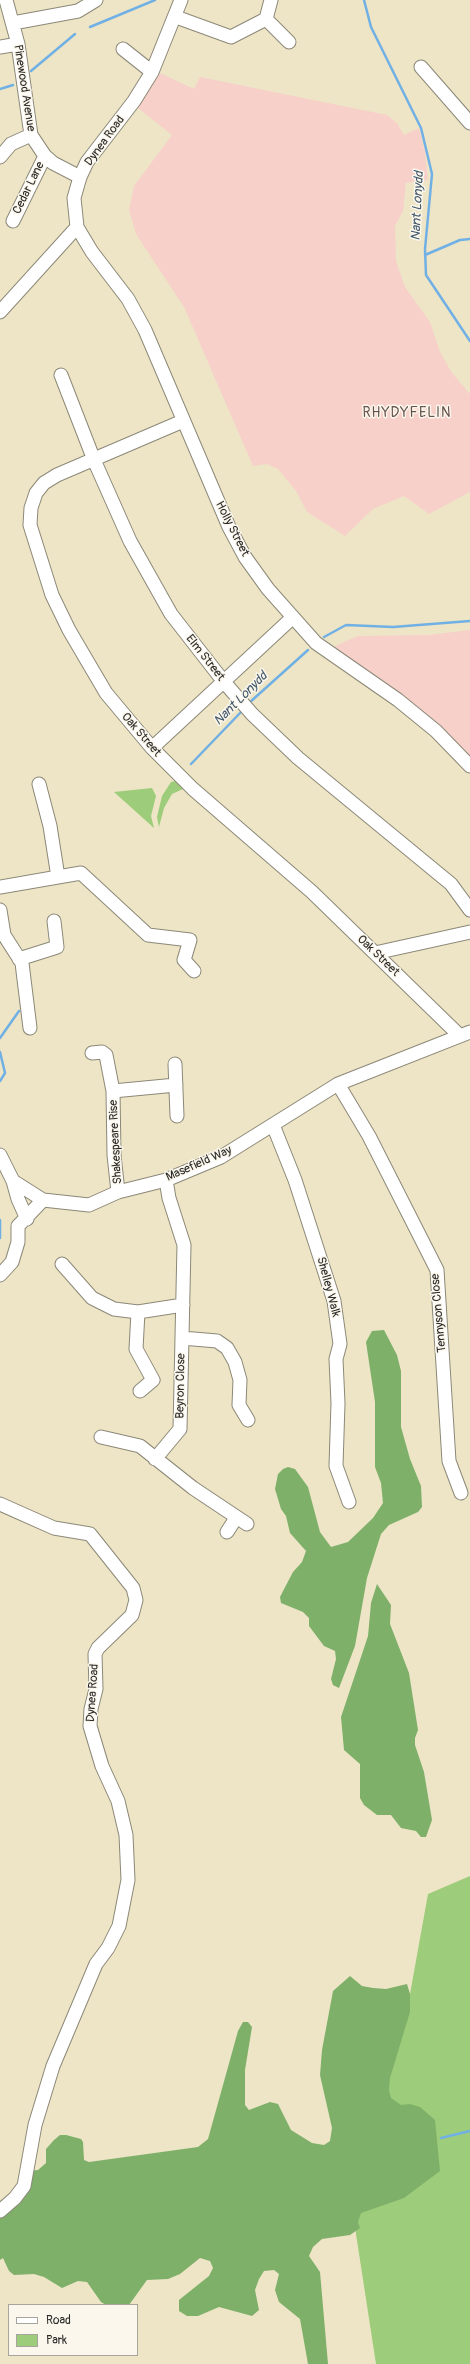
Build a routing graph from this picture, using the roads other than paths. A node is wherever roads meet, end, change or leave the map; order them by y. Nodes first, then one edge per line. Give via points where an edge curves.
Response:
1 (6, 0) edge
2 (96, 0) edge
3 (181, 0) edge
4 (271, 0) edge
5 (176, 17) junction
6 (266, 19) junction
7 (13, 23) junction
8 (289, 42) dead end
9 (18, 44) junction
10 (0, 47) edge
11 (123, 49) dead end
12 (422, 67) dead end
13 (152, 72) junction
14 (470, 123) edge
15 (31, 135) junction
16 (45, 156) junction
17 (0, 157) edge
18 (80, 177) junction
19 (13, 221) dead end
20 (77, 227) junction
21 (0, 311) edge
22 (61, 375) dead end
23 (183, 421) junction
24 (94, 460) junction
25 (292, 618) junction
26 (224, 682) junction
27 (152, 748) junction
28 (470, 766) edge
29 (39, 784) dead end
30 (58, 877) junction
31 (0, 886) edge
32 (0, 910) edge
33 (470, 910) edge
34 (54, 921) dead end
35 (470, 932) edge
36 (375, 953) junction
37 (19, 959) junction
38 (194, 971) dead end
39 (30, 1028) dead end
40 (465, 1033) edge
41 (92, 1053) dead end
42 (175, 1064) dead end
43 (338, 1084) junction
44 (176, 1086) junction
45 (113, 1091) junction
46 (177, 1116) dead end
47 (273, 1125) junction
48 (0, 1155) edge
49 (166, 1180) junction
50 (13, 1181) junction
51 (118, 1192) junction
52 (43, 1200) junction
53 (27, 1219) junction
54 (63, 1270) dead end
55 (0, 1275) edge
56 (183, 1305) junction
57 (138, 1312) junction
58 (182, 1338) junction
59 (140, 1391) dead end
60 (248, 1420) dead end
61 (102, 1437) dead end
62 (155, 1459) junction
63 (462, 1493) dead end
64 (349, 1502) dead end
65 (0, 1504) edge
66 (227, 1532) dead end
67 (0, 2211) edge

1 - 7 street, Pinewood Avenue
2 - 7 street via 78,11
3 - 5 street, Dynea Road
4 - 6 street
5 - 6 street via 231,37
5 - 13 street, Dynea Road
6 - 8 street
7 - 9 street, Pinewood Avenue
9 - 10 street
9 - 15 street, Pinewood Avenue
11 - 13 street
12 - 14 street
13 - 18 street, Dynea Road via 134,101 87,162
15 - 16 street, Pinewood Avenue
15 - 17 street via 11,144
16 - 18 street, Pinewood Avenue via 52,163
16 - 19 street, Cedar Lane
18 - 20 street, Dynea Road via 74,198
20 - 21 street
20 - 23 street, Holly Street via 92,252 128,299 145,330
22 - 24 street, Elm Street
23 - 24 street, Oak Street
23 - 25 street, Holly Street via 229,527 245,557
24 - 26 street, Elm Street via 130,541 171,614
24 - 27 street, Oak Street via 44,483 36,493 31,508 30,525 52,595 69,630 106,693
25 - 26 street
25 - 28 street, Holly Street via 316,643 398,700 436,731
26 - 27 street
26 - 33 street, Elm Street via 252,714 298,758 451,884
27 - 36 street, Oak Street via 194,789 312,892
29 - 30 street via 50,826
30 - 31 street
30 - 38 street via 82,873 148,936 190,940 184,960
32 - 37 street via 4,935
34 - 37 street via 57,947
35 - 36 street
36 - 40 street, Oak Street
37 - 39 street via 22,963
40 - 43 street, Masefield Way
41 - 45 street, Shakespeare Rise via 102,1052 106,1055
42 - 44 street
43 - 47 street, Masefield Way
43 - 63 street, Tennyson Close via 369,1136 437,1270 449,1461
44 - 45 street, Shakespeare Rise
44 - 46 street
45 - 51 street, Shakespeare Rise via 114,1155
47 - 49 street, Masefield Way via 221,1157
47 - 64 street, Shelley Walk via 295,1180 334,1301 340,1344 336,1359 336,1466
48 - 50 street
49 - 51 street, Masefield Way
49 - 56 street, Beyron Close via 184,1245
50 - 52 street, Masefield Way
50 - 53 street
51 - 52 street, Masefield Way via 89,1205
52 - 53 street
53 - 55 street via 18,1226 18,1242 12,1262
54 - 57 street via 92,1298 114,1308
56 - 57 street
56 - 58 street, Beyron Close
57 - 59 street via 136,1349 152,1380
58 - 60 street via 217,1341 227,1348 235,1362 240,1380 239,1405
58 - 62 street, Beyron Close via 180,1429
61 - 62 street via 140,1446
62 - 66 street via 241,1521
65 - 67 street, Dynea Road via 54,1528 90,1534 133,1588 136,1600 132,1615 95,1654 96,1689 90,1726 102,1766 118,1801 126,1835 128,1880 118,1926 108,1948 96,1964 53,2066 35,2125 24,2186

